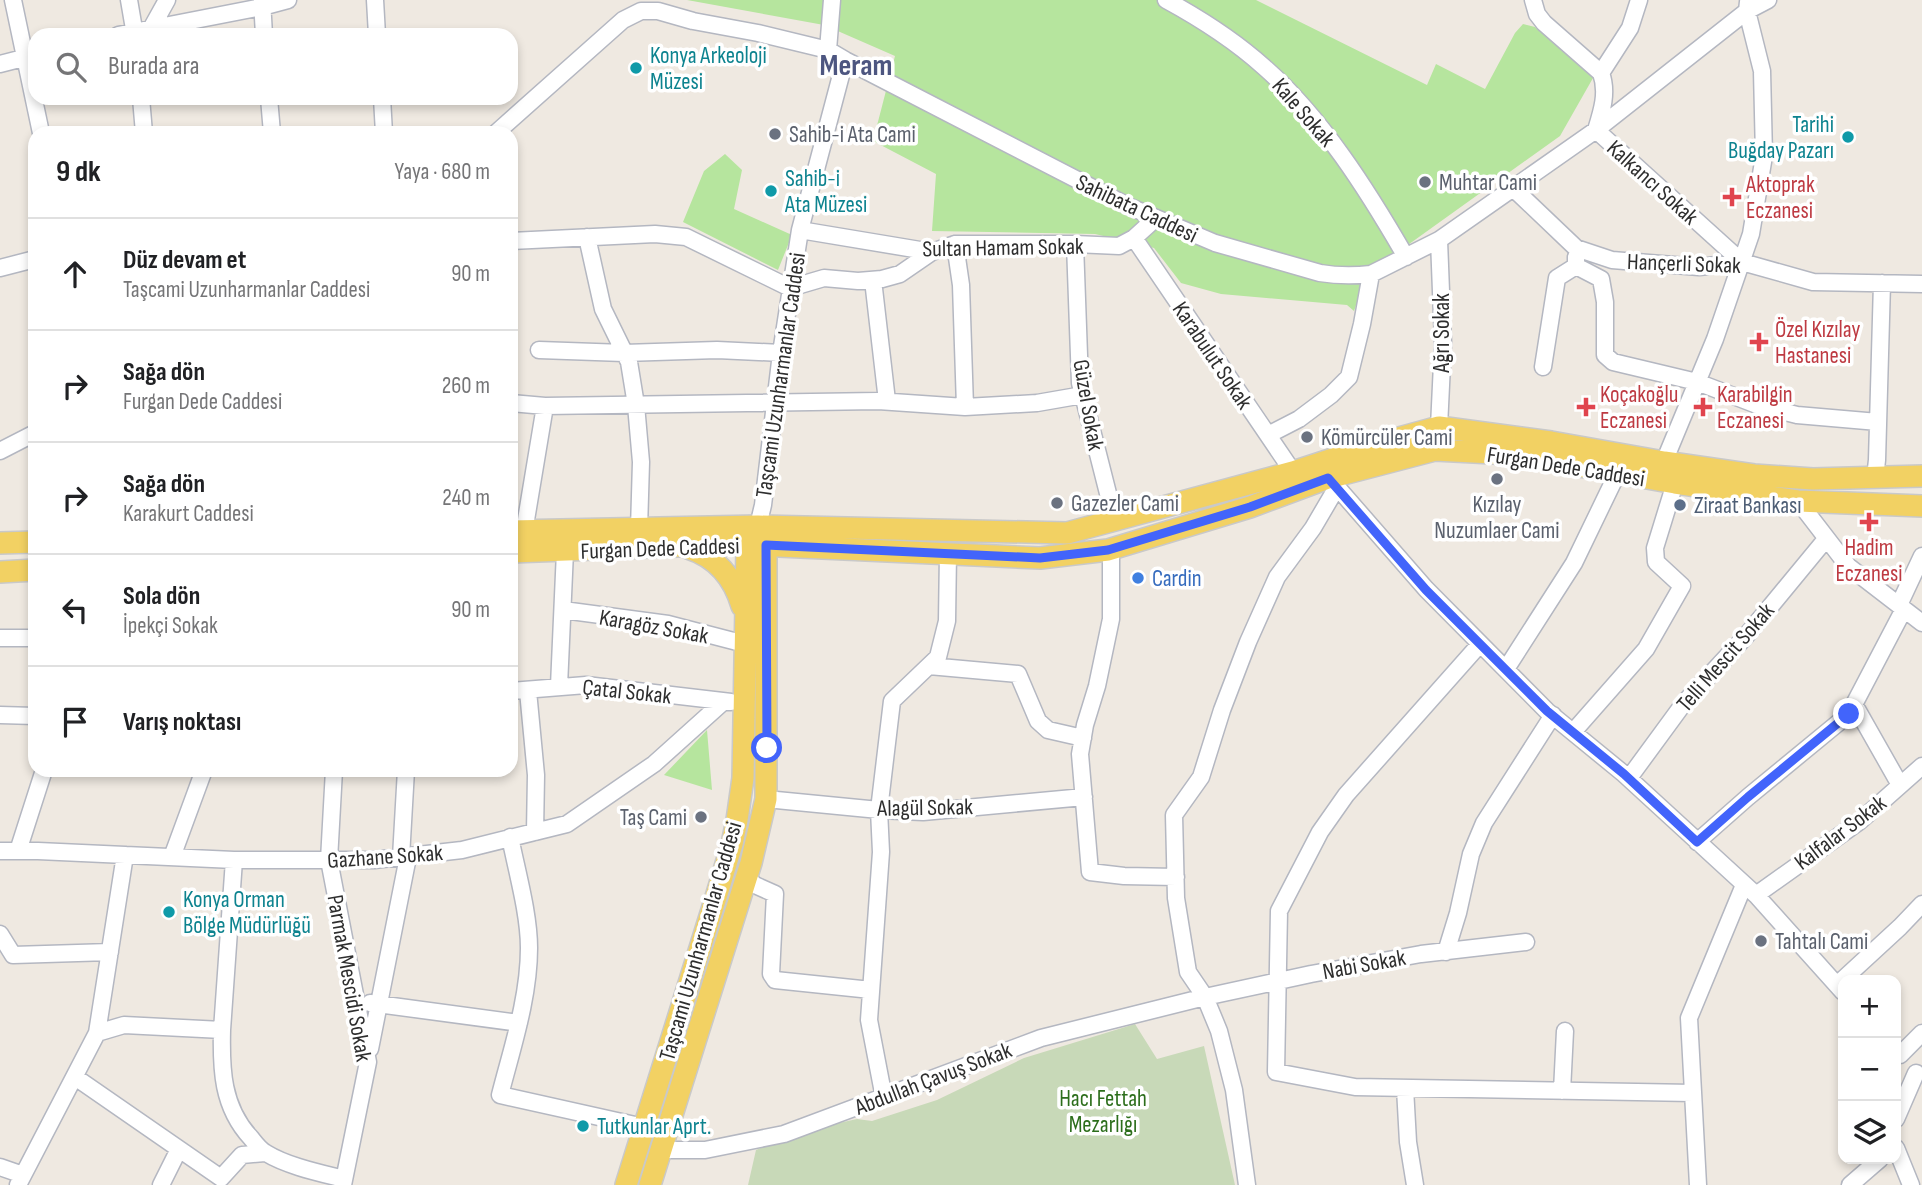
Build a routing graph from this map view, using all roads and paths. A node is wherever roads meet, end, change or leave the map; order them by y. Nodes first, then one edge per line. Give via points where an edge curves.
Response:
1 (13, 0) edge
2 (129, 0) edge
3 (167, 0) edge
4 (288, 0) edge
5 (375, 0) edge
6 (832, 0) edge
7 (1167, 0) edge
8 (1533, 0) edge
9 (1640, 0) edge
10 (1768, 0) edge
11 (262, 4) edge
12 (642, 5) edge
13 (1747, 6) edge
14 (152, 27) junction
15 (129, 28) edge
16 (149, 28) edge
17 (264, 28) edge
18 (377, 28) edge
19 (28, 49) edge
20 (828, 50) junction
21 (28, 57) edge
22 (845, 60) junction
23 (0, 64) edge
24 (1601, 73) junction
25 (37, 105) edge
26 (142, 105) edge
27 (270, 105) edge
28 (382, 105) edge
29 (40, 126) edge
30 (143, 126) edge
31 (271, 126) edge
32 (384, 126) edge
33 (504, 126) edge
34 (1596, 130) junction
35 (1513, 188) junction
36 (1156, 218) junction
37 (800, 230) junction
38 (587, 237) junction
39 (1134, 238) junction
40 (1439, 240) junction
41 (518, 241) edge
42 (955, 244) junction
43 (1075, 244) junction
44 (1576, 248) junction
45 (932, 252) junction
46 (1406, 257) junction
47 (28, 261) edge
48 (1742, 262) junction
49 (1576, 266) junction
50 (0, 268) edge
51 (1371, 274) junction
52 (873, 280) junction
53 (1882, 283) junction
54 (1922, 284) edge
55 (790, 288) junction
56 (539, 349) dead end
57 (624, 353) junction
58 (780, 354) junction
59 (1543, 367) dead end
60 (1697, 382) junction
61 (1083, 395) junction
62 (887, 401) junction
63 (518, 404) edge
64 (775, 404) junction
65 (636, 405) junction
66 (545, 406) junction
67 (965, 407) junction
68 (1878, 422) junction
69 (1439, 427) junction
70 (1268, 435) junction
71 (28, 437) edge
72 (0, 451) edge
73 (1664, 462) junction
74 (1293, 472) junction
75 (1617, 474) junction
76 (1922, 476) edge
77 (1875, 478) junction
78 (1333, 482) junction
79 (1675, 484) junction
80 (1798, 500) junction
81 (1922, 506) edge
82 (1115, 521) junction
83 (639, 529) junction
84 (518, 531) edge
85 (757, 539) junction
86 (1826, 539) junction
87 (28, 542) edge
88 (0, 543) edge
89 (683, 546) junction
90 (1111, 549) junction
91 (565, 551) junction
92 (518, 552) edge
93 (948, 553) junction
94 (1922, 556) edge
95 (28, 570) edge
96 (0, 572) edge
97 (1901, 607) junction
98 (563, 610) junction
99 (746, 617) junction
100 (1922, 623) edge
101 (0, 638) edge
102 (28, 638) edge
103 (745, 644) junction
104 (1480, 644) junction
105 (929, 666) junction
106 (1506, 670) junction
107 (559, 686) junction
108 (518, 691) edge
109 (528, 691) junction
110 (734, 702) junction
111 (1854, 704) junction
112 (0, 715) edge
113 (1553, 715) junction
114 (28, 716) edge
115 (1573, 732) junction
116 (1083, 738) junction
117 (1922, 766) edge
118 (42, 777) edge
119 (201, 777) edge
120 (334, 777) edge
121 (406, 777) edge
122 (1629, 778) junction
123 (1900, 785) junction
124 (1084, 797) junction
125 (766, 799) junction
126 (879, 810) junction
127 (535, 832) junction
128 (510, 837) junction
129 (1697, 842) junction
130 (0, 851) edge
131 (18, 851) junction
132 (125, 855) junction
133 (172, 857) junction
134 (404, 857) junction
135 (234, 860) junction
136 (329, 860) junction
137 (1176, 877) junction
138 (747, 878) junction
139 (1750, 890) junction
140 (1922, 904) edge
141 (0, 934) edge
142 (1526, 942) dead end
143 (110, 951) junction
144 (1446, 951) junction
145 (1853, 975) edge
146 (1279, 981) junction
147 (1838, 986) edge
148 (871, 990) junction
149 (1205, 997) junction
150 (357, 1001) junction
151 (378, 1003) junction
152 (519, 1023) junction
153 (222, 1030) junction
154 (1565, 1031) dead end
155 (97, 1033) junction
156 (1922, 1033) edge
157 (1901, 1050) edge
158 (1901, 1056) edge
159 (368, 1062) junction
160 (1919, 1074) edge
161 (75, 1077) junction
162 (1405, 1088) junction
163 (1562, 1091) junction
164 (1693, 1093) junction
165 (884, 1098) junction
166 (1901, 1109) edge
167 (644, 1127) junction
168 (179, 1149) junction
169 (661, 1150) junction
170 (265, 1153) junction
171 (1901, 1160) edge
172 (1874, 1164) edge
173 (0, 1167) edge
174 (21, 1180) edge
175 (221, 1182) edge
176 (343, 1182) edge
177 (161, 1185) edge
178 (626, 1185) edge
179 (650, 1185) edge
180 (1247, 1185) edge
181 (1415, 1185) edge
182 (1699, 1185) edge
183 (1850, 1185) edge
184 (1911, 1185) edge

1 - 19 street
2 - 15 street
3 - 14 street
4 - 11 street
5 - 18 street
6 - 20 street
7 - 46 street, Kale Sokak via 1246,52 1286,89 1361,183
8 - 24 street via 1544,23
9 - 24 street via 1630,28
10 - 13 street, Sahibata Caddesi
11 - 14 street
11 - 17 street
12 - 20 street, Sahibata Caddesi via 693,21
12 - 33 street, Sahibata Caddesi
13 - 34 street, Sahibata Caddesi
13 - 48 street via 1762,71 1764,156
14 - 16 street
20 - 22 street, Sahibata Caddesi
21 - 23 street
22 - 36 street, Sahibata Caddesi
22 - 37 street, Taşcami Uzunharmanlar Caddesi
24 - 34 street via 1605,92
25 - 29 street
26 - 30 street
27 - 31 street
28 - 32 street
34 - 35 street, Sahibata Caddesi
34 - 48 street, Kalkancı Sokak
35 - 40 street, Sahibata Caddesi
35 - 44 street, Hançerli Sokak
36 - 39 street, Sultan Hamam Sokak
36 - 51 street, Sahibata Caddesi via 1215,243 1320,273
37 - 45 street, Sultan Hamam Sokak
37 - 55 street, Taşcami Uzunharmanlar Caddesi
38 - 41 street
38 - 55 street via 687,237
38 - 57 street via 603,309
39 - 43 street, Sultan Hamam Sokak via 1119,246
39 - 70 street, Karabulut Sokak
40 - 46 street, Sahibata Caddesi
40 - 69 street, Ağrı Sokak via 1443,344
42 - 43 street, Sultan Hamam Sokak
42 - 45 street, Sultan Hamam Sokak
42 - 67 street
43 - 61 street, Güzel Sokak
44 - 48 street, Hançerli Sokak via 1612,260 1699,267
44 - 49 street
45 - 52 street via 900,274
46 - 51 street, Sahibata Caddesi
47 - 50 street
48 - 53 street, Hançerli Sokak via 1813,282
48 - 60 street
49 - 59 street via 1557,278
49 - 60 street via 1601,279 1605,355 1613,362
51 - 70 street via 1349,377 1299,419
52 - 55 street via 824,278
52 - 62 street
53 - 54 street, Hançerli Sokak
53 - 68 street
55 - 58 street, Taşcami Uzunharmanlar Caddesi
56 - 57 street
57 - 58 street via 717,350
57 - 65 street
58 - 64 street, Taşcami Uzunharmanlar Caddesi
60 - 68 street via 1797,415
60 - 73 street
61 - 67 street
61 - 82 street, Güzel Sokak
62 - 64 street
62 - 67 street
63 - 66 street
64 - 65 street
64 - 85 street, Taşcami Uzunharmanlar Caddesi
65 - 66 street
65 - 83 street via 641,462
66 - 84 street
68 - 77 street
69 - 73 main road, Furgan Dede Caddesi
69 - 74 main road, Furgan Dede Caddesi
70 - 74 street, Karabulut Sokak
71 - 72 street
73 - 77 main road, Furgan Dede Caddesi via 1754,475
74 - 82 main road, Furgan Dede Caddesi
75 - 78 main road, Furgan Dede Caddesi via 1512,454 1436,450
75 - 79 main road, Furgan Dede Caddesi
75 - 106 street via 1574,564
76 - 77 main road, Furgan Dede Caddesi
78 - 90 main road, Furgan Dede Caddesi
78 - 104 street via 1426,590
78 - 137 street via 1313,528 1277,577 1222,710 1201,777 1174,815
79 - 80 main road, Furgan Dede Caddesi
79 - 115 street via 1655,548 1656,562 1682,586 1646,649
80 - 81 main road, Furgan Dede Caddesi
80 - 86 street
82 - 85 main road, Furgan Dede Caddesi via 1067,533
83 - 84 main road, Furgan Dede Caddesi
83 - 85 main road, Furgan Dede Caddesi
85 - 89 main road, Furgan Dede Caddesi
85 - 93 main road, Furgan Dede Caddesi
85 - 99 main road, Taşcami Uzunharmanlar Caddesi
85 - 125 main road, Taşcami Uzunharmanlar Caddesi
86 - 97 street via 1848,566
86 - 122 street, Telli Mescit Sokak via 1684,703
87 - 88 main road
89 - 91 main road, Furgan Dede Caddesi
89 - 99 main road via 706,555 723,569
90 - 93 main road, Furgan Dede Caddesi via 1040,558
90 - 116 street via 1111,619
91 - 92 main road, Furgan Dede Caddesi
91 - 98 street
93 - 105 street via 947,621 938,657
94 - 97 street
95 - 96 main road
97 - 100 street
97 - 111 street
98 - 103 street, Karagöz Sokak via 668,624
98 - 107 street
99 - 103 main road, Taşcami Uzunharmanlar Caddesi
101 - 102 street
103 - 110 main road, Taşcami Uzunharmanlar Caddesi
104 - 106 street
104 - 146 street via 1346,795 1320,832 1279,911
105 - 116 street via 1018,674 1038,720 1048,730
105 - 126 street via 892,701
106 - 113 street
107 - 109 street, Çatal Sokak
107 - 110 street, Çatal Sokak via 612,687
108 - 109 street, Çatal Sokak
109 - 127 street via 536,775
110 - 127 street, Gazhane Sokak via 639,776 567,824
110 - 167 main road, Taşcami Uzunharmanlar Caddesi via 743,778 732,844
111 - 123 street
111 - 129 street via 1849,714
112 - 114 street
113 - 115 street
113 - 144 street via 1484,823 1471,854
115 - 122 street
116 - 124 street
117 - 123 street, Kalfalar Sokak
118 - 131 street
119 - 133 street
120 - 136 street, Parmak Mescidi Sokak
121 - 134 street
122 - 129 street
123 - 139 street, Kalfalar Sokak via 1860,821
124 - 126 street, Alagül Sokak via 923,812
124 - 137 street via 1090,872
125 - 126 street, Alagül Sokak
125 - 138 main road, Taşcami Uzunharmanlar Caddesi
126 - 148 street via 881,852
127 - 128 street, Gazhane Sokak
128 - 134 street, Gazhane Sokak via 461,850
128 - 152 street via 529,933
129 - 139 street
130 - 131 street, Gazhane Sokak
131 - 132 street, Gazhane Sokak
132 - 133 street, Gazhane Sokak
132 - 143 street
133 - 135 street, Gazhane Sokak
134 - 136 street, Gazhane Sokak
134 - 151 street
135 - 136 street, Gazhane Sokak
135 - 153 street
136 - 150 street, Parmak Mescidi Sokak
137 - 149 street via 1188,972
138 - 148 street via 775,894 771,974 775,980
138 - 169 main road, Taşcami Uzunharmanlar Caddesi
139 - 147 street
139 - 164 street via 1689,1018
140 - 145 street
141 - 143 street via 13,955
142 - 144 street, Nabi Sokak
143 - 155 street
144 - 146 street, Nabi Sokak
146 - 149 street, Nabi Sokak
146 - 162 street via 1276,1072 1354,1087
148 - 165 street via 869,1020
149 - 165 street, Abdullah Çavuş Sokak via 1041,1038
149 - 180 street via 1234,1090
150 - 151 street
150 - 159 street, Parmak Mescidi Sokak
151 - 152 street
151 - 159 street
152 - 167 street via 500,1096
153 - 155 street via 124,1026
153 - 170 street via 225,1091 242,1128
154 - 163 street
155 - 161 street
156 - 157 street
158 - 160 street
159 - 176 street, Parmak Mescidi Sokak
160 - 166 street
161 - 168 street
161 - 174 street
162 - 163 street
162 - 181 street
163 - 164 street
164 - 182 street
165 - 169 street, Abdullah Çavuş Sokak via 784,1134 705,1150
167 - 178 main road, Taşcami Uzunharmanlar Caddesi
168 - 175 street
168 - 177 street
169 - 179 main road, Taşcami Uzunharmanlar Caddesi
170 - 175 street via 242,1154
170 - 176 street
171 - 184 street
172 - 183 street
173 - 174 street

